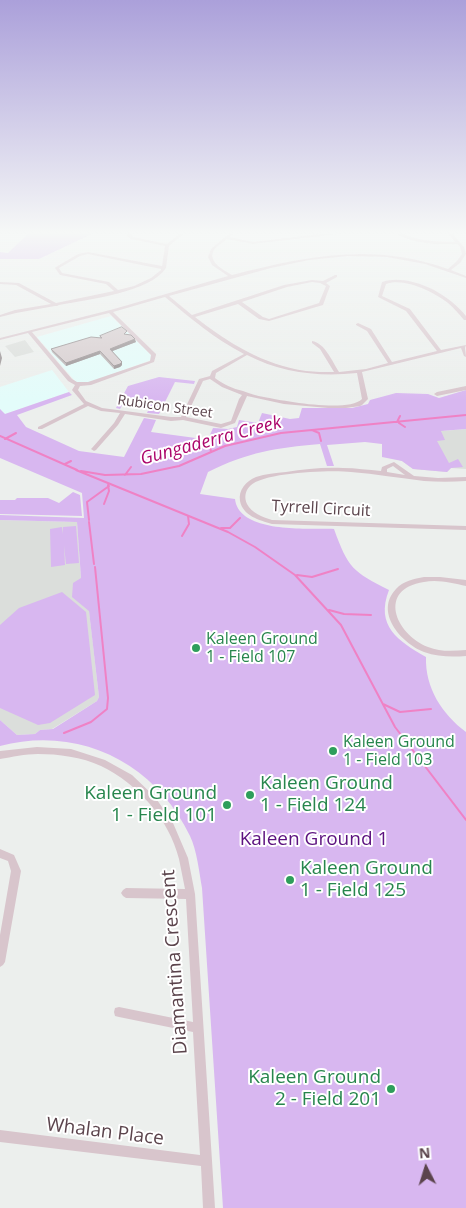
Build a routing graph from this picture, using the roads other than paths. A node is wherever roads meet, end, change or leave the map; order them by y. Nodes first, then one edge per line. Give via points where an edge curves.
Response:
1 (26, 288) edge
2 (114, 288) edge
3 (125, 288) edge
4 (190, 288) edge
5 (282, 288) edge
6 (328, 288) edge
7 (382, 288) edge
8 (424, 288) edge
9 (117, 291) junction
10 (166, 296) junction
11 (239, 302) junction
12 (58, 305) junction
13 (0, 310) edge
14 (110, 311) junction
15 (2, 316) edge
16 (191, 317) junction
17 (466, 319) edge
18 (358, 324) dead end
19 (29, 332) junction
20 (0, 339) edge
21 (314, 342) dead end
22 (464, 346) edge
23 (440, 351) junction
24 (245, 355) junction
25 (466, 356) edge
26 (391, 364) junction
27 (359, 371) junction
28 (336, 373) junction
29 (212, 377) junction
30 (78, 384) junction
31 (466, 388) edge
32 (246, 393) junction
33 (436, 394) dead end
34 (87, 404) junction
35 (123, 412) junction
36 (183, 418) junction
37 (40, 428) dead end
38 (94, 449) dead end
39 (384, 474) junction
40 (413, 478) junction
41 (466, 479) edge
42 (466, 528) edge
43 (466, 583) edge
44 (466, 653) edge
45 (0, 755) edge
46 (0, 852) edge
47 (126, 893) dead end
48 (190, 894) junction
49 (0, 962) edge
50 (118, 1012) dead end
51 (198, 1028) junction
52 (0, 1136) edge
53 (206, 1162) junction
54 (209, 1208) edge

1 - 12 street
2 - 9 street
3 - 9 street
4 - 10 street
5 - 11 street
6 - 11 street via 321,304 276,320 261,318
7 - 23 street via 380,297 408,310
8 - 17 street via 452,303
9 - 12 street
10 - 14 street
10 - 16 street
11 - 16 street
12 - 15 street
13 - 15 street
14 - 19 street
14 - 30 street via 153,354 154,360 104,379
16 - 24 street
18 - 26 street via 369,330
19 - 20 street
19 - 30 street via 70,380
21 - 28 street via 322,348
22 - 23 street
22 - 25 street
23 - 26 street
24 - 28 street via 283,368
24 - 29 street via 214,372
26 - 27 street
27 - 28 street
27 - 32 street via 365,399 357,405 299,404
29 - 32 street via 216,382
29 - 36 street via 201,380
30 - 34 street via 76,392
31 - 33 street
32 - 36 street, Rubicon Street via 233,422 228,425 192,422
34 - 35 street, Rubicon Street
34 - 37 street
35 - 36 street, Rubicon Street
35 - 38 street
39 - 40 street, Tyrrell Circuit
39 - 40 street via 384,468 394,464
39 - 42 street, Tyrrell Circuit via 340,470 267,476 246,486 242,500 251,514 272,522
40 - 41 street, Tyrrell Circuit
43 - 44 street via 435,579 414,582 398,591 391,607 398,629 414,644 437,653
45 - 48 street, Diamantina Crescent via 37,750 70,753 101,762 127,776 152,798 171,825 184,857
46 - 49 street via 11,858 16,871
47 - 48 street
48 - 51 street, Diamantina Crescent
50 - 51 street
51 - 53 street, Diamantina Crescent
52 - 53 street, Whalan Place
53 - 54 street, Diamantina Crescent

